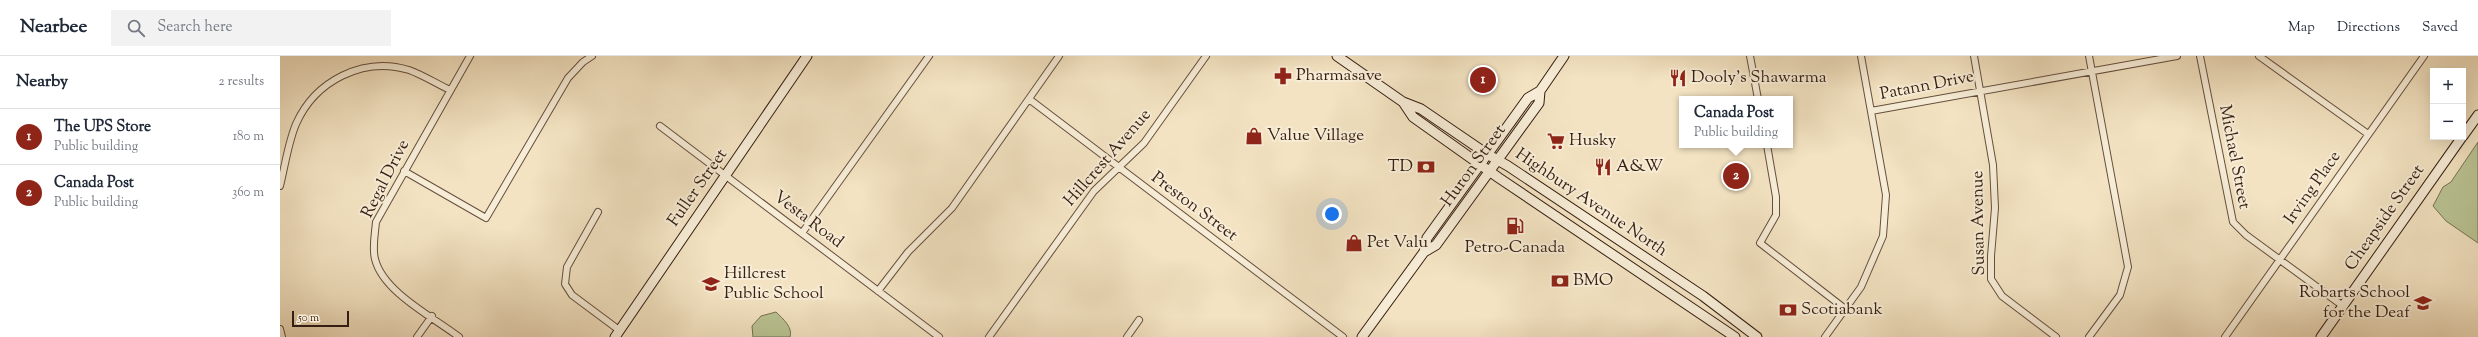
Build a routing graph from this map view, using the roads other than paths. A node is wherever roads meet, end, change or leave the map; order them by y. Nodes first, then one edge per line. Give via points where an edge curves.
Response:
1 (470, 56) edge
2 (592, 56) edge
3 (807, 56) edge
4 (929, 56) edge
5 (1059, 56) edge
6 (1206, 56) edge
7 (1337, 56) edge
8 (1564, 56) edge
9 (1750, 56) edge
10 (1861, 56) edge
11 (1974, 56) edge
12 (2089, 56) edge
13 (2177, 56) edge
14 (2200, 56) edge
15 (2259, 56) edge
16 (2424, 56) edge
17 (2092, 72) junction
18 (450, 90) junction
19 (1979, 90) junction
20 (1540, 91) junction
21 (1757, 96) edge
22 (1029, 99) junction
23 (1403, 102) junction
24 (1871, 111) junction
25 (2478, 115) edge
26 (660, 126) dead end
27 (2466, 132) edge
28 (2368, 134) junction
29 (2460, 140) edge
30 (1768, 148) edge
31 (1487, 154) junction
32 (1498, 160) junction
33 (1480, 163) junction
34 (1119, 167) junction
35 (404, 171) junction
36 (1490, 171) junction
37 (726, 176) junction
38 (280, 186) edge
39 (598, 212) dead end
40 (802, 233) junction
41 (1424, 252) junction
42 (2280, 260) junction
43 (878, 291) junction
44 (2343, 306) junction
45 (1844, 308) junction
46 (432, 316) junction
47 (1139, 320) dead end
48 (617, 334) edge
49 (417, 337) edge
50 (459, 337) edge
51 (939, 337) edge
52 (989, 337) edge
53 (1127, 337) edge
54 (1343, 337) edge
55 (1362, 337) edge
56 (1735, 337) edge
57 (1757, 337) edge
58 (1825, 337) edge
59 (2056, 337) edge
60 (2089, 337) edge
61 (2225, 337) edge
62 (2321, 337) edge

1 - 18 street, Regal Drive
2 - 35 street via 568,78 486,218
3 - 37 main road, Fuller Street
4 - 40 street
5 - 22 street
6 - 34 street, Hillcrest Avenue via 1144,143
7 - 23 main road, Highbury Avenue North
8 - 20 main road, Huron Street
9 - 21 street
10 - 24 street
11 - 19 street, Susan Avenue
12 - 17 street
13 - 17 street, Patann Drive
14 - 42 street, Michael Street via 2233,222
15 - 28 street
16 - 28 street, Irving Place
17 - 19 street, Patann Drive
17 - 60 street via 2128,268 2120,295
18 - 35 street, Regal Drive
18 - 38 street via 410,70 384,66 359,68 332,80 309,100 295,124
19 - 24 street, Patann Drive
19 - 59 street, Susan Avenue via 1993,164 1995,208 1991,278 2002,296
20 - 31 main road, Huron Street via 1528,98
20 - 32 main road, Huron Street via 1539,102
22 - 34 street, Preston Street
22 - 43 street via 952,208 908,252
23 - 31 main road, Highbury Avenue North via 1421,109
23 - 33 main road, Highbury Avenue North via 1413,117
24 - 45 street via 1886,196 1883,236 1861,287
25 - 27 main road, Cheapside Street
26 - 37 street, Vesta Road
28 - 42 street, Irving Place
29 - 44 main road, Cheapside Street
30 - 45 street via 1776,197 1776,215 1760,243
31 - 32 main road, Highbury Avenue North
31 - 33 main road, Huron Street
32 - 36 main road, Huron Street
32 - 57 main road, Highbury Avenue North via 1703,296
33 - 36 main road, Highbury Avenue North
33 - 41 main road, Huron Street via 1427,238
34 - 52 street, Hillcrest Avenue via 1094,190
34 - 54 street, Preston Street
35 - 46 street, Regal Drive via 376,222 375,259 384,278 400,295
36 - 41 main road, Huron Street via 1436,245
36 - 56 main road, Highbury Avenue North
37 - 40 street, Vesta Road
37 - 48 main road, Fuller Street
39 - 48 street via 567,267 565,284 572,295
40 - 43 street, Vesta Road
41 - 55 main road, Huron Street
42 - 44 street, Michael Street
42 - 61 street, Irving Place
43 - 51 street, Vesta Road
44 - 62 main road, Cheapside Street
45 - 58 street
46 - 49 street
46 - 50 street, Regal Drive
47 - 53 street

